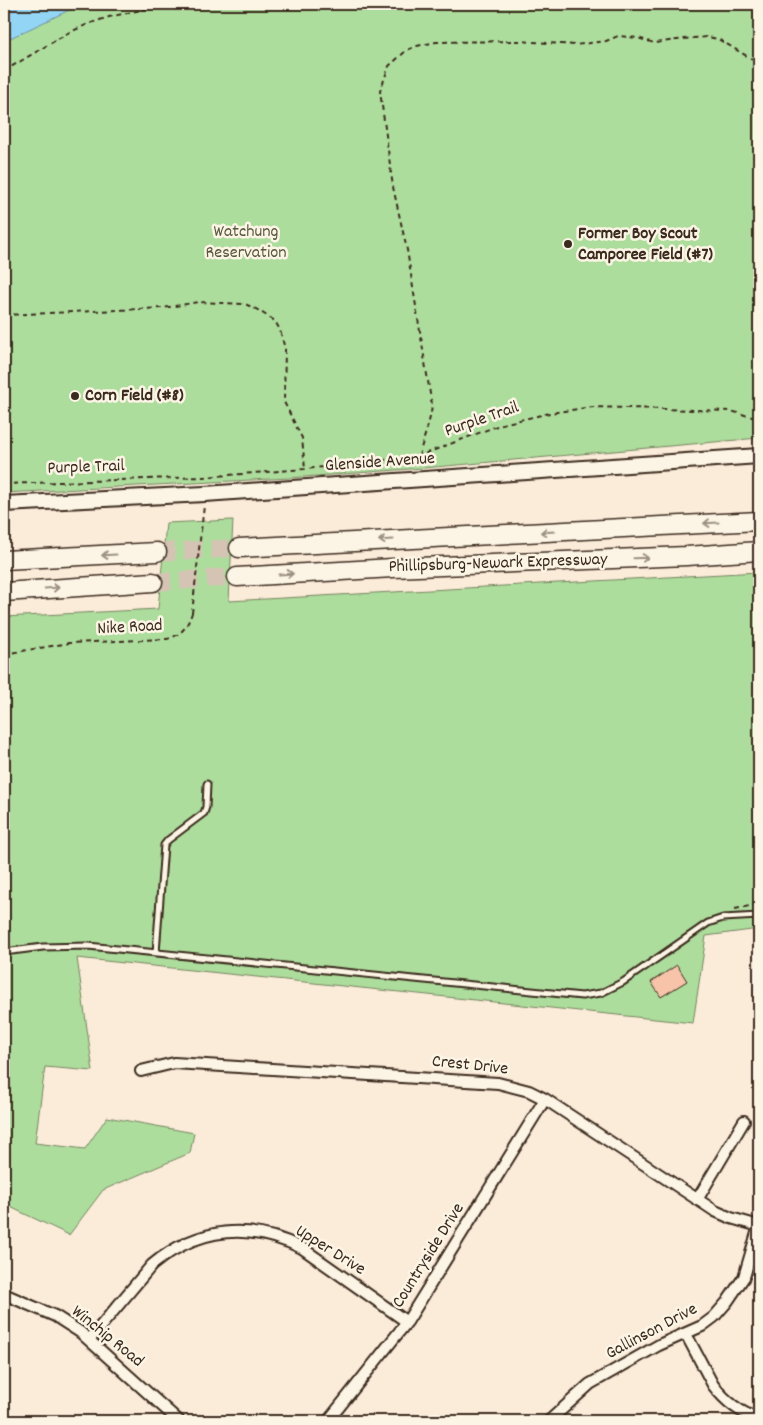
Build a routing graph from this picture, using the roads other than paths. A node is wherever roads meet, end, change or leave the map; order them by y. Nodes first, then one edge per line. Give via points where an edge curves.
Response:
1 (759, 456) edge
2 (4, 504) edge
3 (759, 521) edge
4 (239, 548) tunnel mouth
5 (759, 551) edge
6 (157, 552) tunnel mouth
7 (4, 560) edge
8 (238, 577) tunnel mouth
9 (153, 582) tunnel mouth
10 (4, 592) edge
11 (207, 784) dead end
12 (759, 916) edge
13 (4, 952) edge
14 (156, 953) junction
15 (141, 1071) dead end
16 (545, 1099) junction
17 (744, 1122) dead end
18 (697, 1200) junction
19 (759, 1226) edge
20 (4, 1294) edge
21 (407, 1322) junction
22 (686, 1334) junction
23 (89, 1340) junction
24 (759, 1419) edge
25 (179, 1421) edge
26 (328, 1421) edge
27 (549, 1421) edge

1 - 2 main road, Glenside Avenue via 205,494
3 -> 4 highway, Phillipsburg-Newark Expressway
8 -> 5 highway, Phillipsburg-Newark Expressway
6 -> 7 highway
10 -> 9 highway
11 - 14 lane via 204,813 164,846
12 - 14 lane via 723,918 708,923 622,982 601,994 582,996
13 - 14 lane via 88,946
15 - 16 street, Crest Drive via 174,1063 454,1079 498,1083
16 - 18 street, Crest Drive
16 - 21 street, Countryside Drive
17 - 18 street
18 - 19 street, Crest Drive via 730,1218
19 - 22 street, Gallinson Drive via 744,1277 728,1302 714,1318
20 - 23 street, Winchip Road via 54,1316
21 - 23 street, Upper Drive via 302,1248 271,1236 238,1232 199,1238 163,1256
21 - 26 street, Countryside Drive
22 - 24 street via 719,1393 739,1410
22 - 27 street, Gallinson Drive via 659,1345 590,1384
23 - 25 street, Winchip Road

